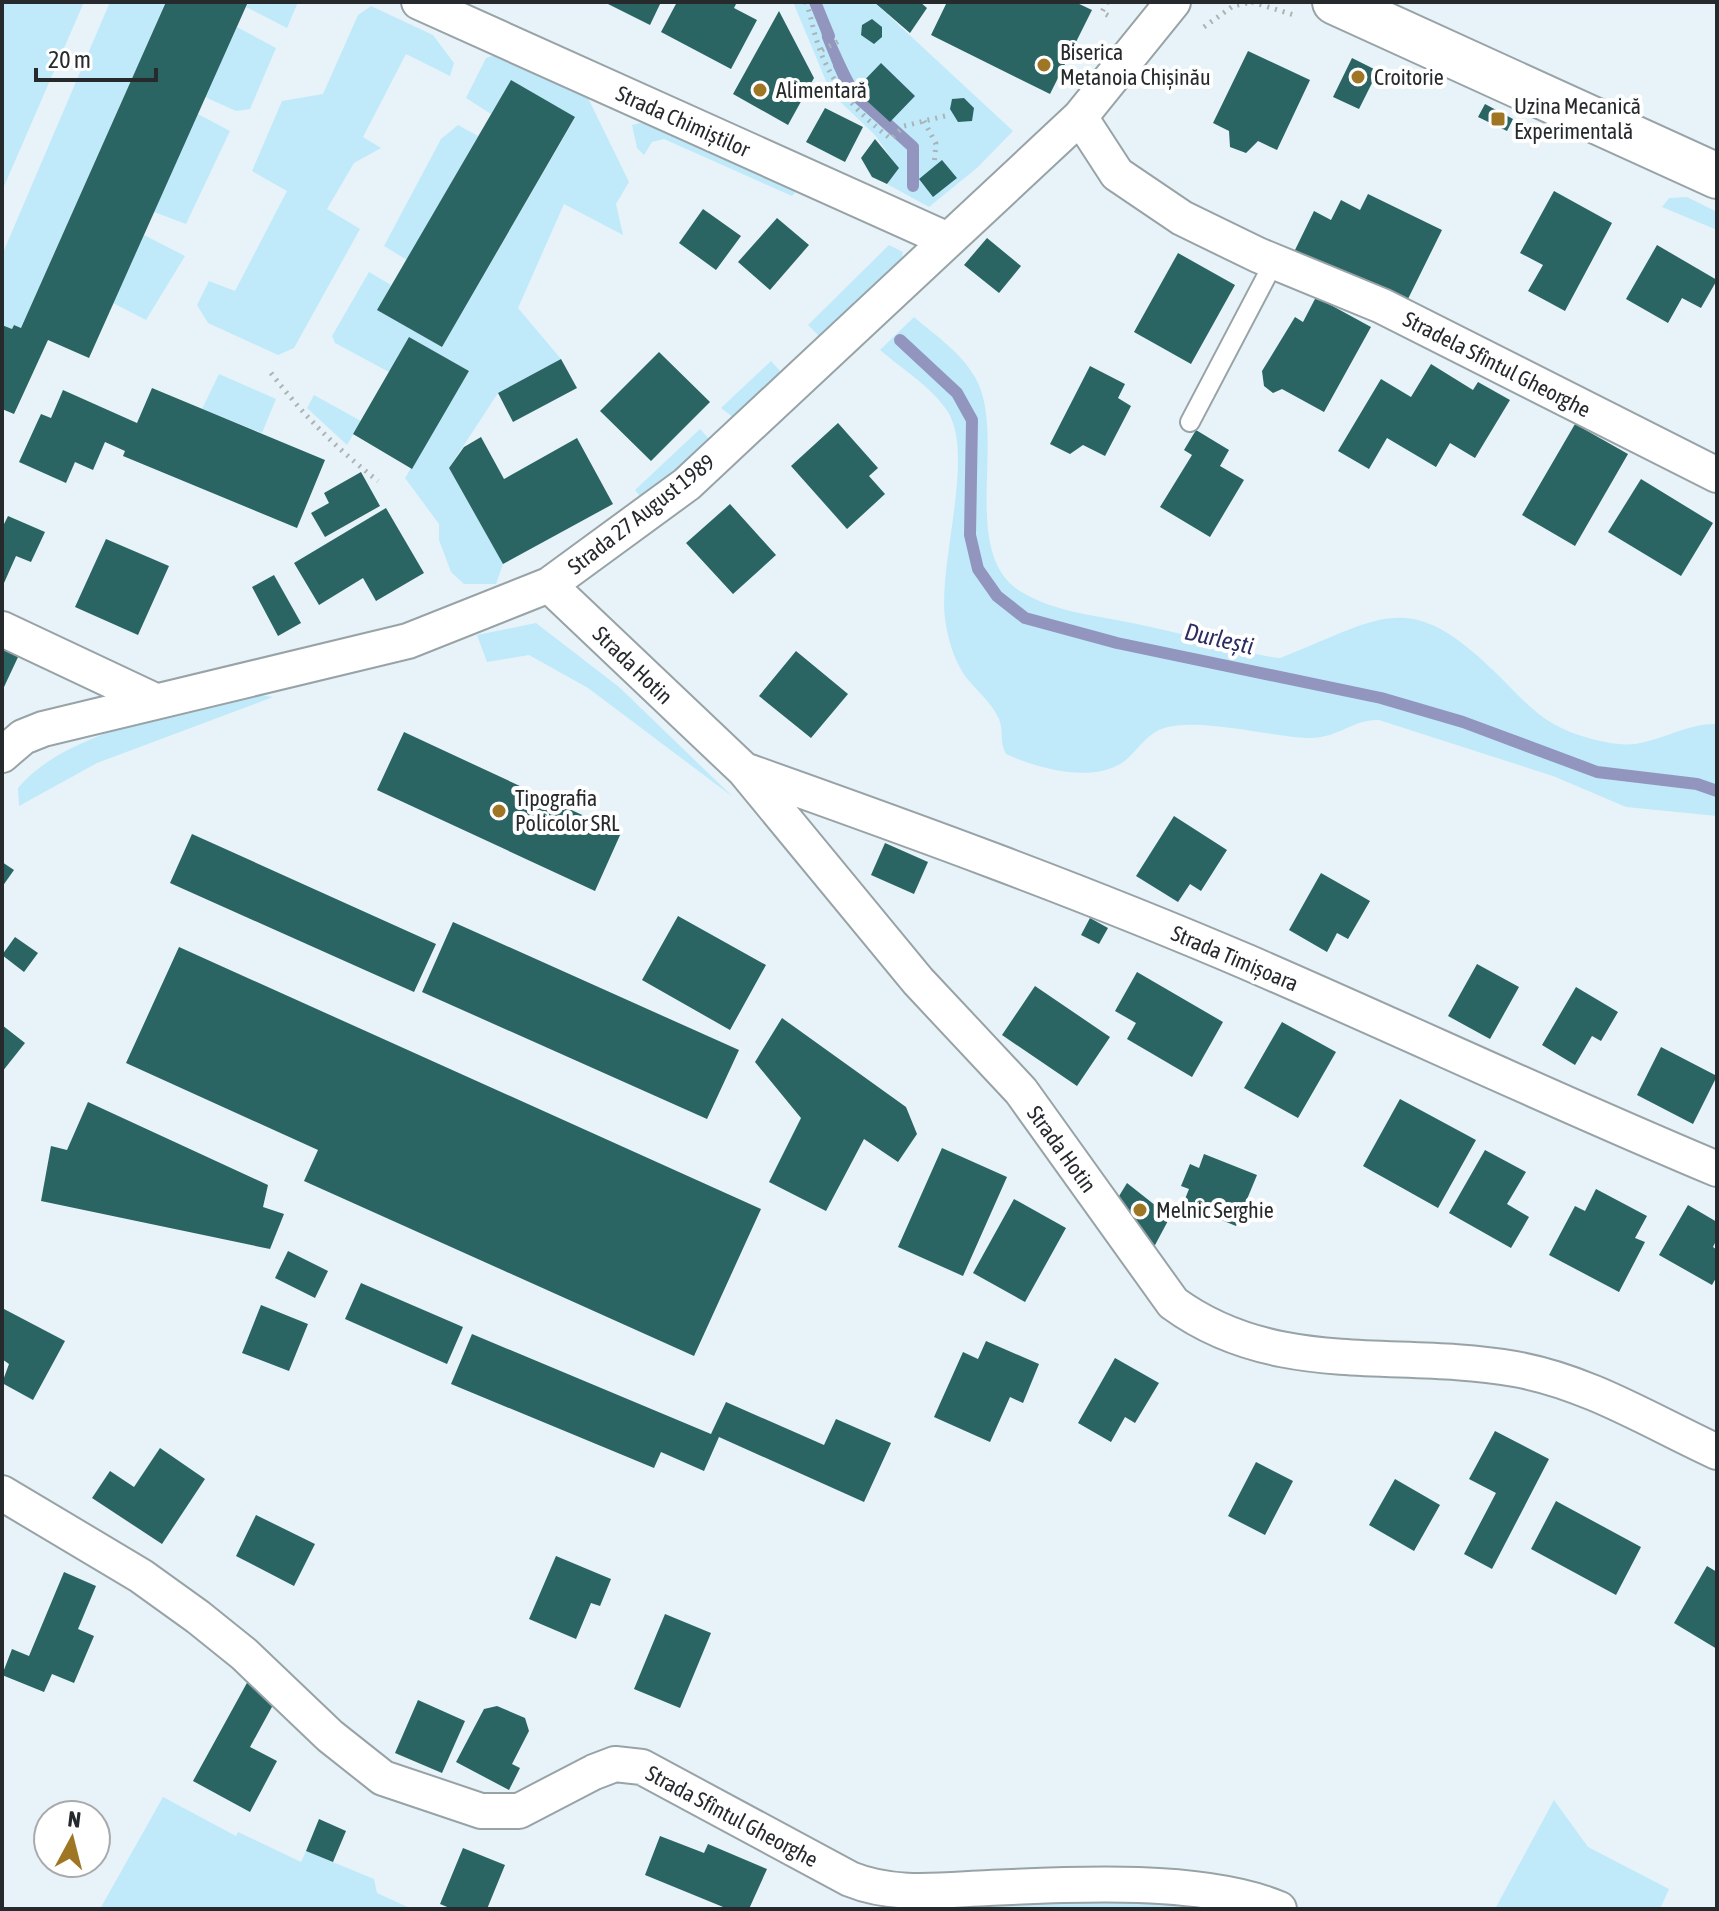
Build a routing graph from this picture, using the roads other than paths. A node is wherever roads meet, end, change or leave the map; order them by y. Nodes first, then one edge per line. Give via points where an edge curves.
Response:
1 (419, 2) edge
2 (1173, 2) edge
3 (1335, 2) edge
4 (1080, 117) junction
5 (1717, 176) edge
6 (948, 240) junction
7 (1274, 262) junction
8 (1190, 422) dead end
9 (1717, 475) edge
10 (549, 585) junction
11 (2, 629) edge
12 (155, 701) junction
13 (2, 755) edge
14 (744, 770) junction
15 (1717, 1169) edge
16 (1717, 1452) edge
17 (2, 1493) edge
18 (1279, 1909) edge

1 - 6 street, Strada Chimiștilor
2 - 4 street, Strada 27 August 1989
3 - 5 main road
4 - 6 street, Strada 27 August 1989
4 - 7 street, Stradela Sfîntul Gheorghe via 1117,174 1182,218
6 - 10 street, Strada 27 August 1989 via 687,484
7 - 8 lane
7 - 9 street, Stradela Sfîntul Gheorghe via 1382,306
10 - 12 street, Strada 27 August 1989 via 408,641
10 - 14 street, Strada Hotin
11 - 12 street
12 - 13 street, Strada 27 August 1989 via 43,729
14 - 15 street, Strada Timișoara via 940,838 1101,902
14 - 16 street, Strada Hotin via 918,981 1021,1091 1173,1303 1202,1324 1240,1340 1306,1355 1513,1369 1566,1381
17 - 18 street, Strada Sfîntul Gheorghe via 164,1592 244,1654 359,1761 421,1794 503,1813 519,1811 615,1764 642,1767 864,1884 919,1891 1172,1889 1228,1894

